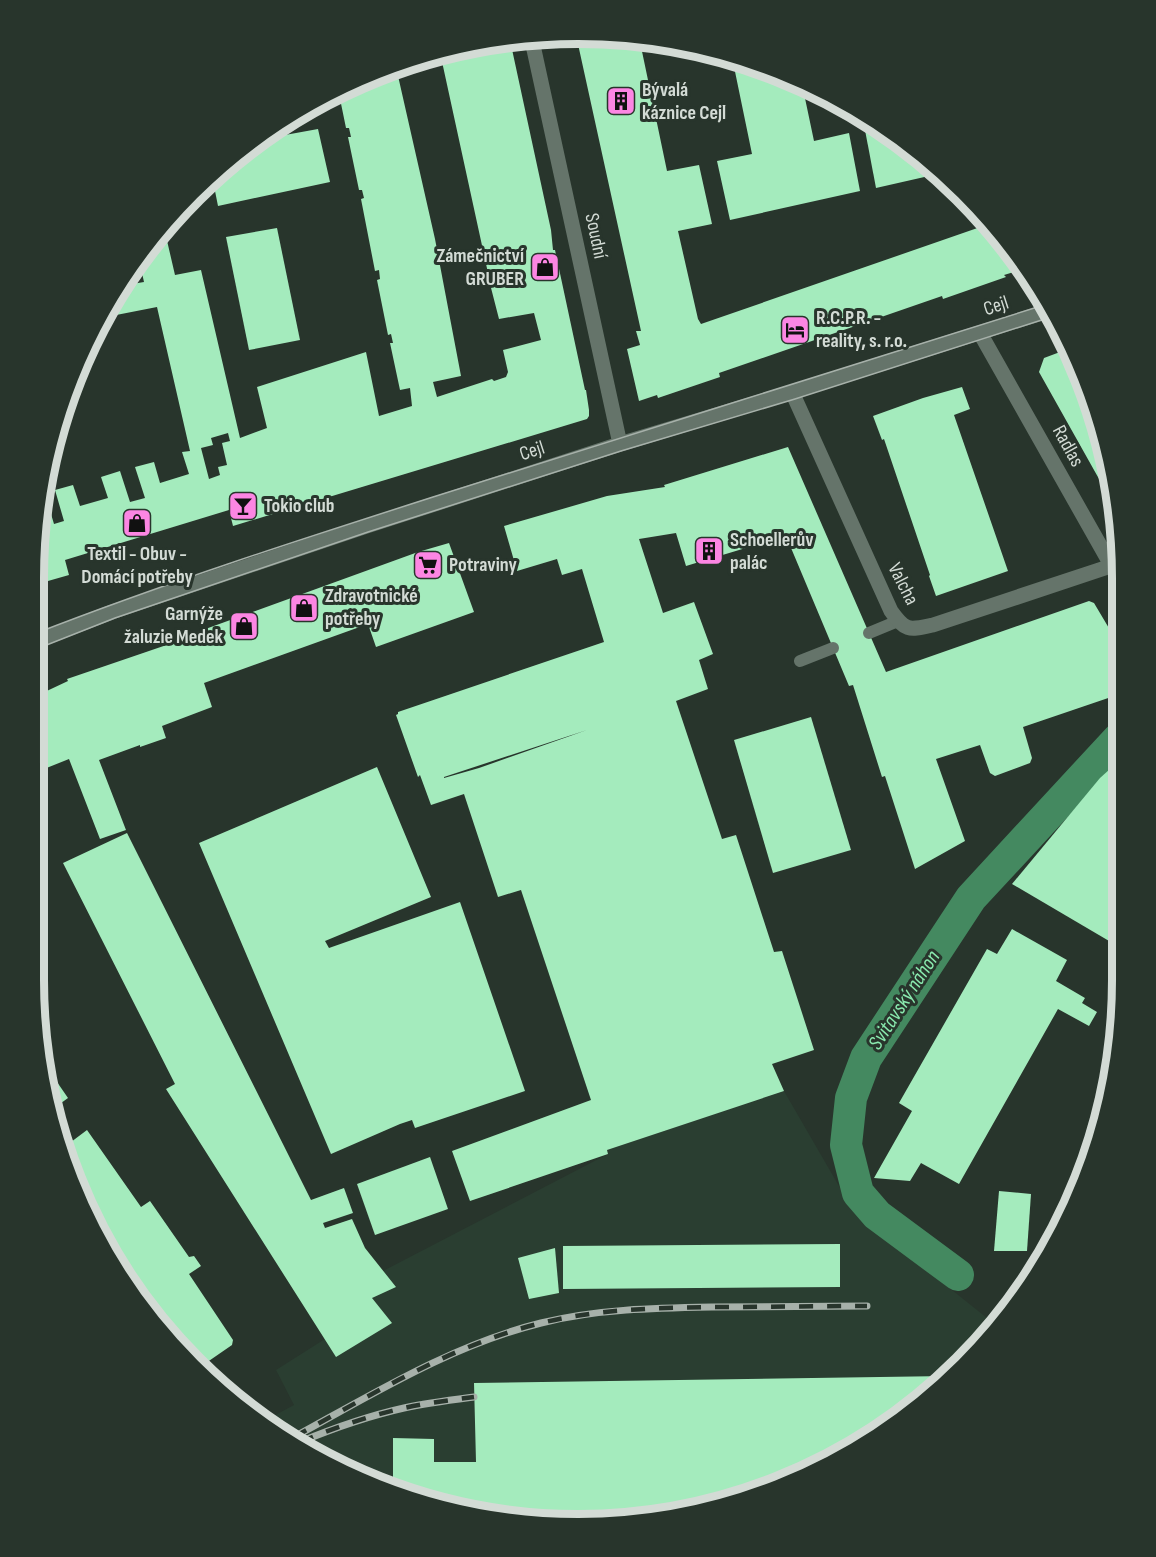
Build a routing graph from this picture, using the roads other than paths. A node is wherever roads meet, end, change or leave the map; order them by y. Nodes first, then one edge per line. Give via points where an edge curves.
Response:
1 (533, 46) edge
2 (1042, 313) edge
3 (980, 333) junction
4 (792, 393) junction
5 (620, 444) junction
6 (1112, 566) edge
7 (1112, 573) edge
8 (898, 621) junction
9 (869, 633) dead end
10 (44, 638) edge
11 (833, 648) dead end
12 (800, 661) dead end

1 - 5 street, Soudní
2 - 3 street, Cejl
3 - 4 street, Cejl
3 - 6 street, Radlas
4 - 5 street, Cejl
4 - 8 street, Valcha
5 - 10 street, Cejl via 200,582
7 - 8 street, Valcha via 933,626 914,630
8 - 9 lane
11 - 12 lane

